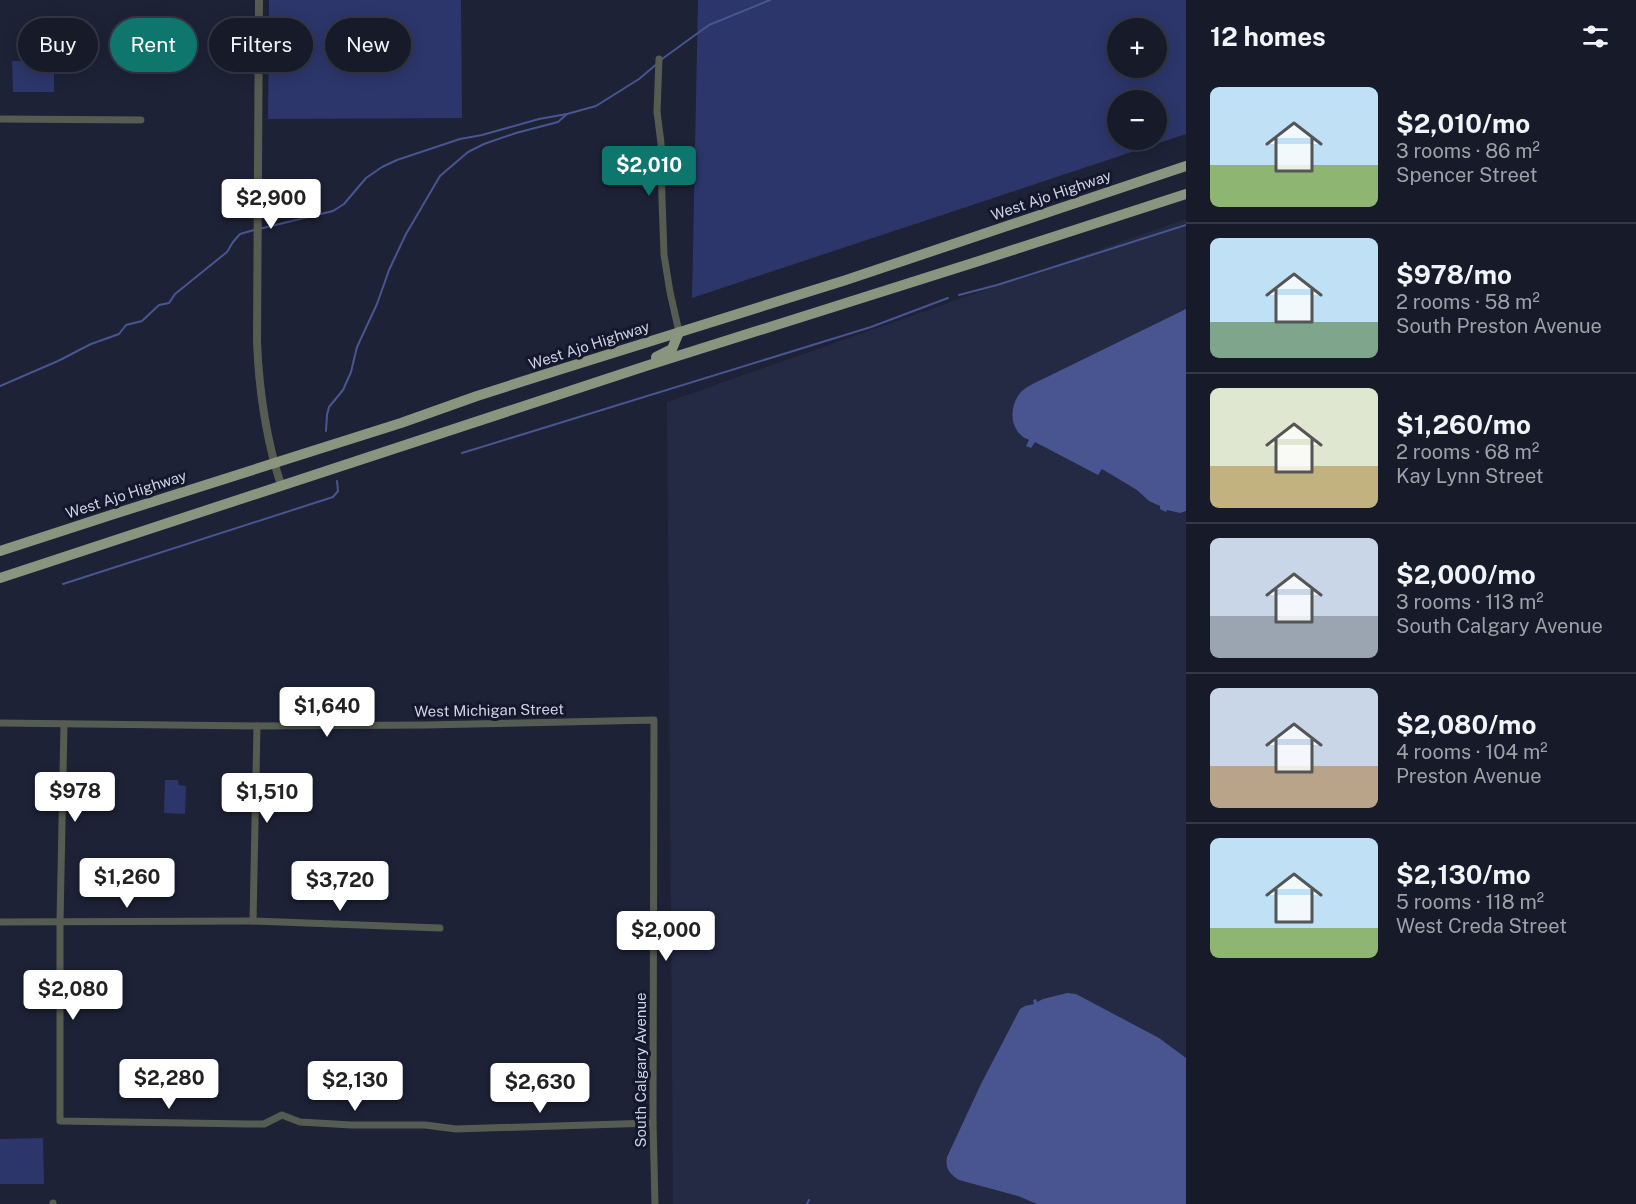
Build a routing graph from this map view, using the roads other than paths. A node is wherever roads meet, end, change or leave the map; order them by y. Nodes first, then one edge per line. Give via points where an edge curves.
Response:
1 (259, 0) edge
2 (658, 58) dead end
3 (0, 119) edge
4 (141, 120) dead end
5 (1186, 166) edge
6 (1186, 194) edge
7 (679, 332) junction
8 (613, 377) junction
9 (274, 463) junction
10 (281, 485) junction
11 (0, 551) edge
12 (0, 578) edge
13 (654, 720) joint
14 (0, 723) edge
15 (64, 724) junction
16 (256, 726) junction
17 (253, 921) junction
18 (0, 922) edge
19 (60, 922) junction
20 (440, 928) dead end
21 (653, 1123) junction
22 (655, 1204) edge

1 - 9 street via 256,342
2 - 7 street via 664,255
3 - 4 street
5 - 7 main road, West Ajo Highway
6 - 8 main road
7 - 8 main road via 672,349 662,356 620,369
7 - 9 main road, West Ajo Highway
8 - 10 main road
9 - 10 street
9 - 11 main road, West Ajo Highway
10 - 12 main road
13 - 16 street, West Michigan Street
13 - 21 street, South Calgary Avenue
14 - 15 street, West Michigan Street
15 - 16 street, West Michigan Street
15 - 19 street
16 - 17 street
17 - 19 street
17 - 20 street
18 - 19 street
19 - 21 street via 60,1121 264,1124 282,1115 300,1122 456,1129
21 - 22 street, South Calgary Avenue

